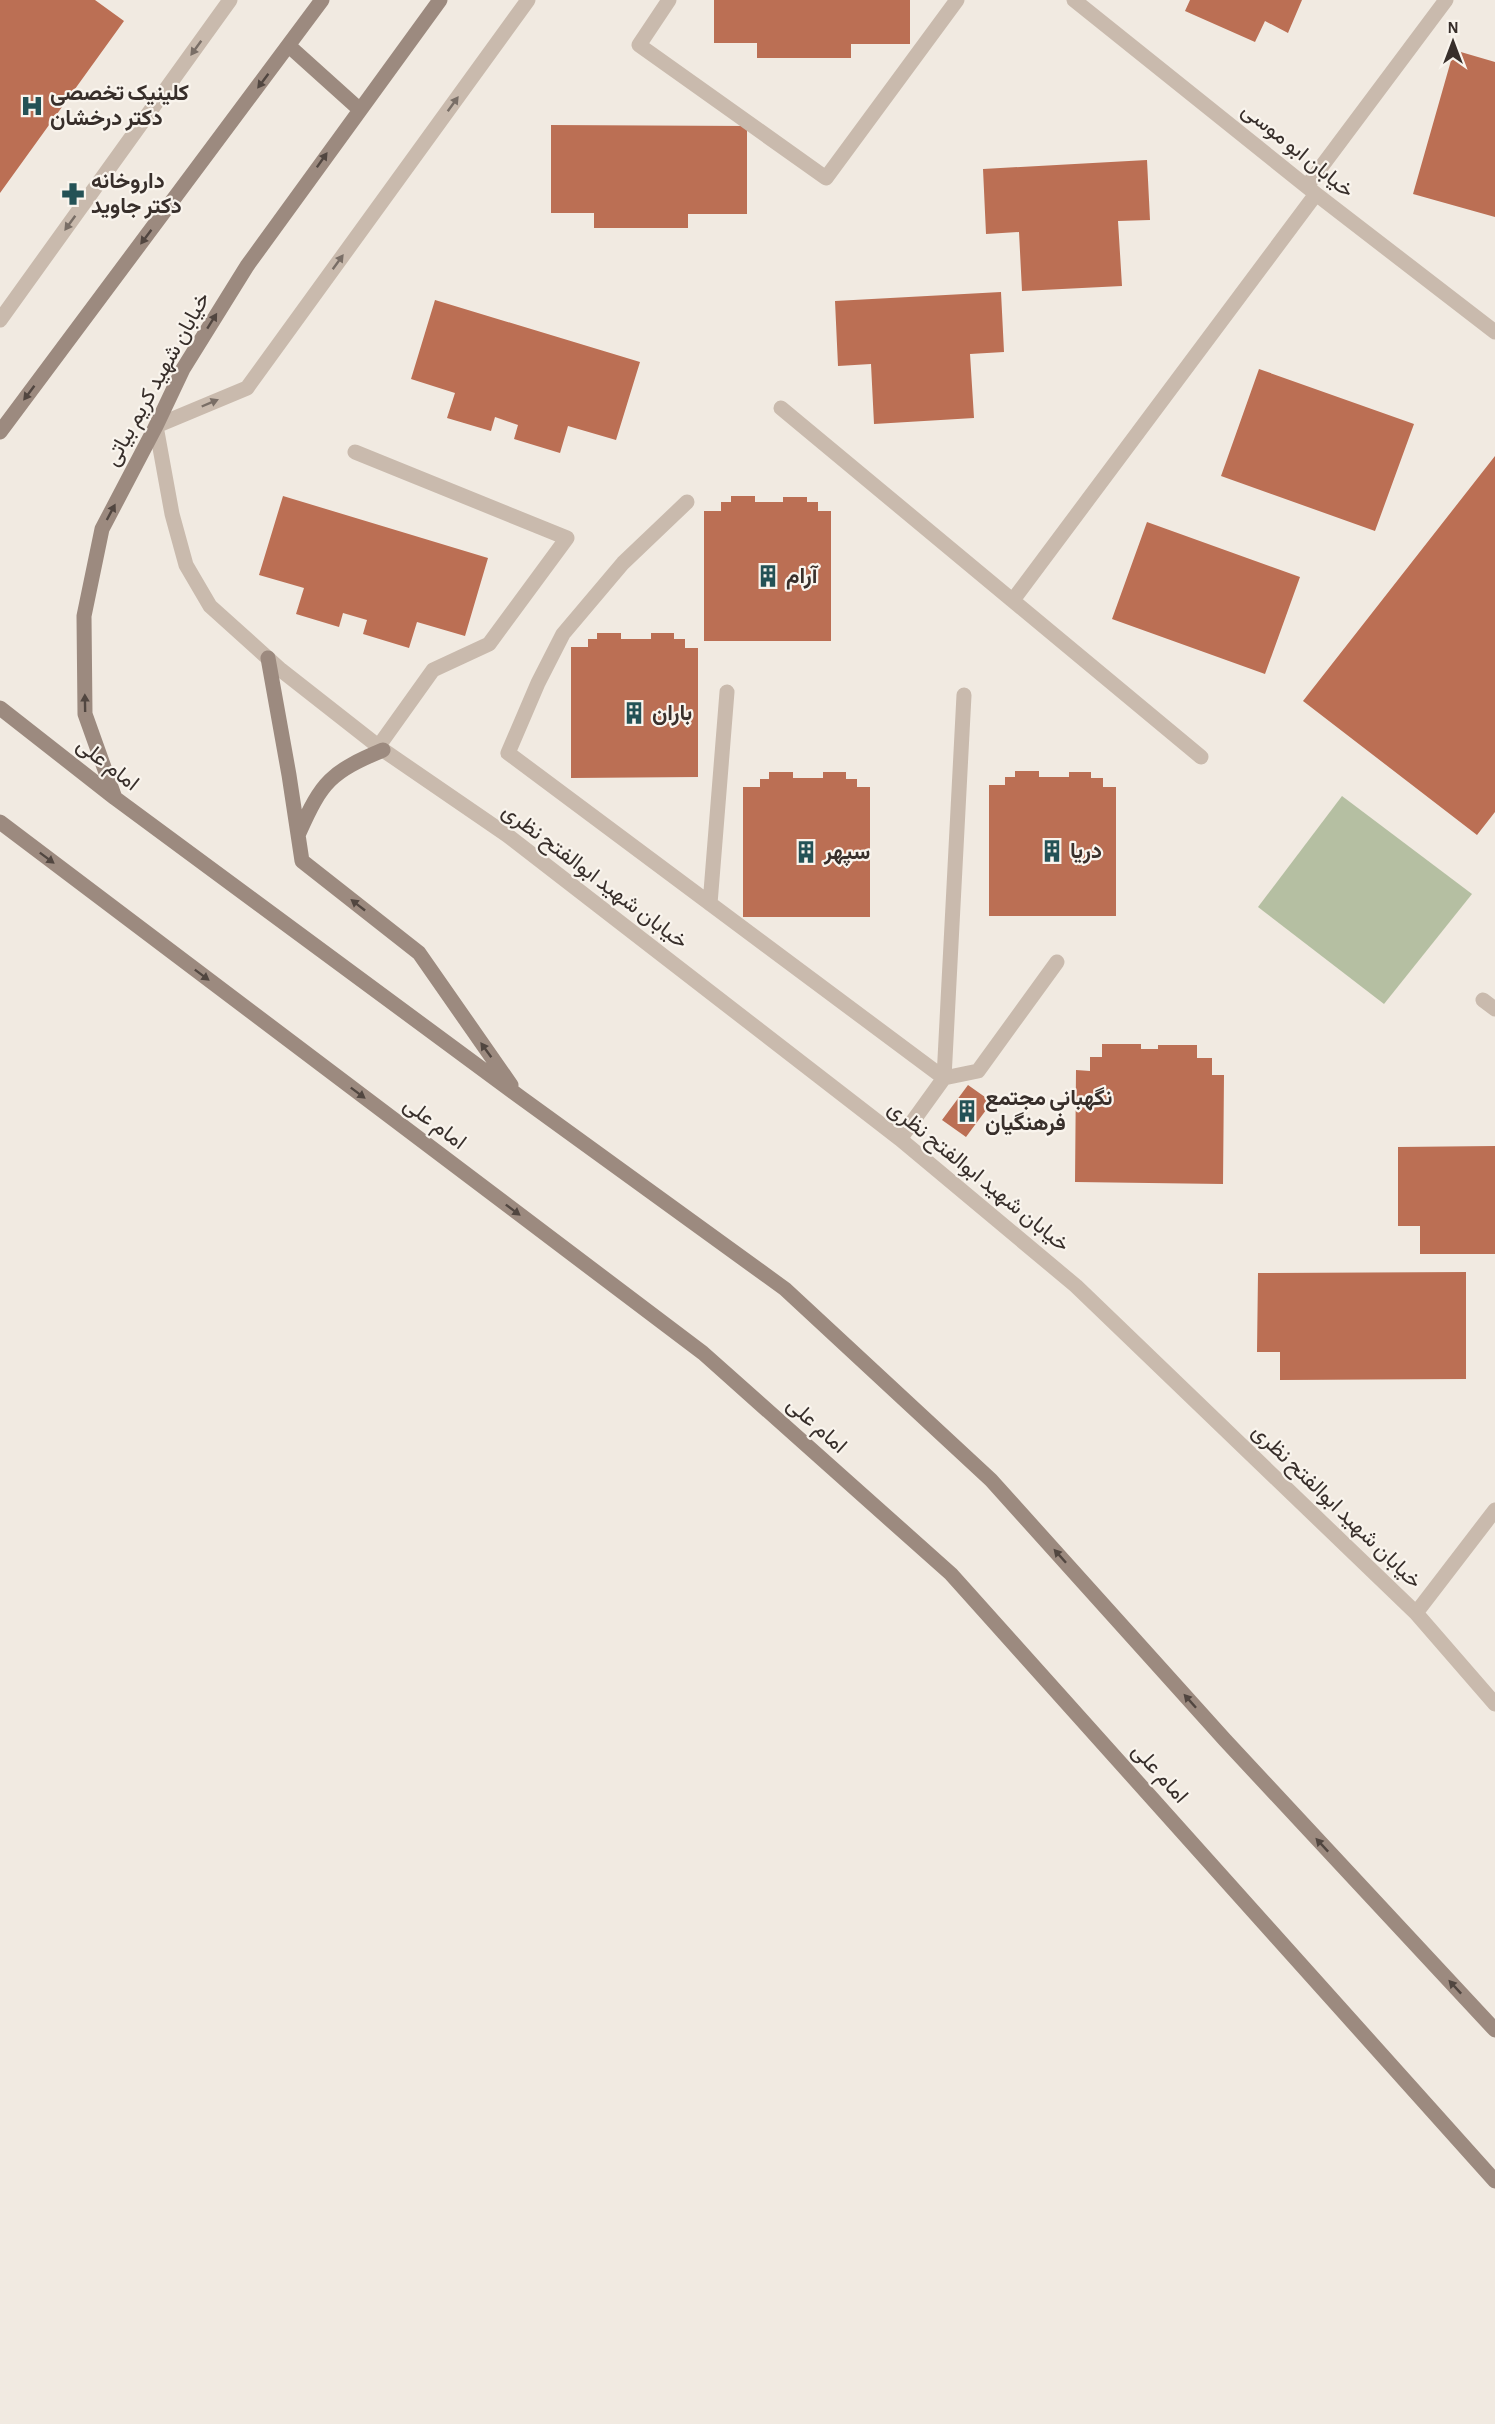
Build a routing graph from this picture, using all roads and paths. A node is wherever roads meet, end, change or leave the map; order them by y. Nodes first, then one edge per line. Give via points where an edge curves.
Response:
1 (230, 0) edge
2 (322, 0) edge
3 (440, 0) edge
4 (528, 0) edge
5 (669, 0) edge
6 (957, 0) edge
7 (1074, 0) edge
8 (1446, 0) edge
9 (289, 46) junction
10 (359, 109) junction
11 (1312, 190) junction
12 (0, 320) edge
13 (1495, 332) edge
14 (781, 408) dead end
15 (156, 426) junction
16 (0, 432) edge
17 (355, 452) dead end
18 (687, 502) dead end
19 (1013, 600) junction
20 (268, 658) junction
21 (727, 692) dead end
22 (964, 695) dead end
23 (0, 708) edge
24 (381, 749) junction
25 (1201, 757) dead end
26 (115, 798) junction
27 (0, 822) edge
28 (299, 833) junction
29 (710, 904) junction
30 (1057, 962) dead end
31 (944, 1078) junction
32 (520, 1097) junction
33 (900, 1139) junction
34 (1495, 1510) edge
35 (1416, 1613) junction
36 (1495, 1704) edge
37 (1495, 2030) edge
38 (1495, 2181) edge

1 -> 12 street
2 - 9 main road
3 - 10 main road, خیابان شهید کریم بیاتی
15 -> 4 street via 246,388
5 - 6 street via 639,45 826,178
7 - 11 street, خیابان ابو موسی
8 - 11 street
9 - 10 main road
9 -> 16 main road
15 -> 10 main road, خیابان شهید کریم بیاتی via 183,369 247,266
11 - 13 street, خیابان ابو موسی
11 - 19 street
14 - 19 street
15 - 20 street, خیابان شهید ابوالفتح نظری via 186,565 210,606
26 -> 15 main road, خیابان شهید کریم بیاتی via 85,714 84,616 102,529
17 - 24 street via 567,538 489,644 433,670
18 - 29 street via 623,563 563,634 508,753
19 - 25 street
20 - 24 street, خیابان شهید ابوالفتح نظری
20 - 28 main road
21 - 29 street
22 - 31 street
23 - 26 main road, امام علی
24 - 28 main road via 346,766 328,781 313,801
24 - 33 street, خیابان شهید ابوالفتح نظری via 507,836
26 - 32 main road, امام علی
27 -> 38 main road, امام علی via 703,1353 951,1574
32 -> 28 main road via 418,953 302,861
29 - 31 street
30 - 31 street via 978,1071
31 - 33 street
37 -> 32 main road, امام علی via 1225,1740 991,1480 785,1289
33 - 35 street, خیابان شهید ابوالفتح نظری via 1076,1286
34 - 35 street
35 - 36 street, خیابان شهید ابوالفتح نظری

